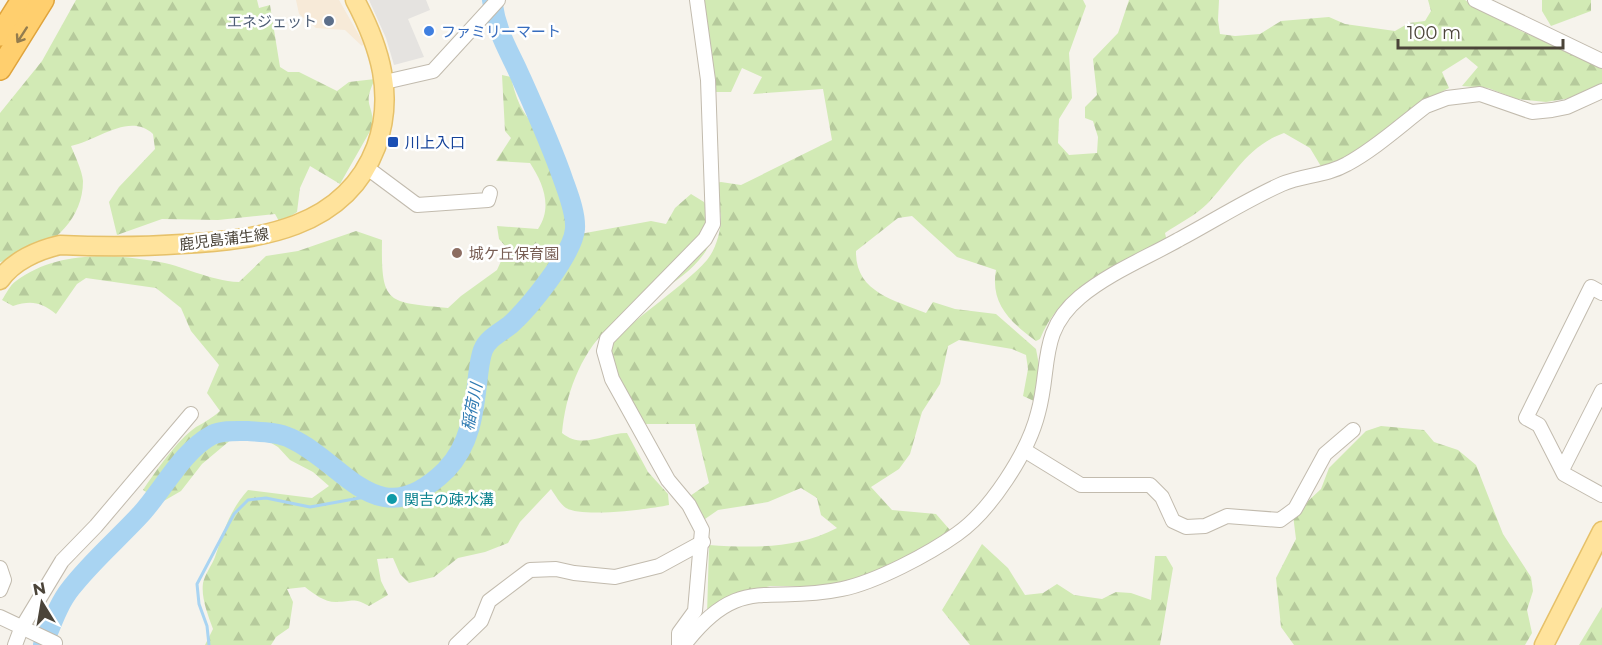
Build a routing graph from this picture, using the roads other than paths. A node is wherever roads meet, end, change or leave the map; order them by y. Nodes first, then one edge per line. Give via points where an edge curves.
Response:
1 (22, 0) edge
2 (43, 0) edge
3 (355, 0) edge
4 (498, 0) edge
5 (697, 0) edge
6 (1475, 0) edge
7 (0, 35) edge
8 (1602, 61) edge
9 (0, 69) edge
10 (385, 82) junction
11 (1602, 91) edge
12 (366, 167) junction
13 (490, 193) dead end
14 (0, 280) edge
15 (1602, 292) edge
16 (1602, 391) edge
17 (190, 414) dead end
18 (1353, 430) dead end
19 (1023, 450) junction
20 (1563, 468) junction
21 (1602, 495) edge
22 (1602, 531) edge
23 (703, 542) junction
24 (0, 568) edge
25 (0, 590) edge
26 (0, 617) edge
27 (21, 629) junction
28 (55, 643) dead end
29 (15, 645) edge
30 (456, 645) edge
31 (679, 645) edge
32 (684, 645) edge
33 (1544, 645) edge

1 - 7 highway
2 -> 9 highway
3 - 10 main road, 鹿児島蒲生線 via 371,32
4 - 10 street via 433,71
5 - 23 street via 708,80 713,224 705,239 607,339 604,351 612,379 668,480 699,522
6 - 8 street
10 - 12 main road, 鹿児島蒲生線 via 384,118
11 - 19 street via 1567,107 1532,112 1480,94 1438,101 1348,164 1284,183 1131,265 1080,297 1056,323 1049,342 1039,413
12 - 13 street via 417,205 488,200
12 - 14 main road, 鹿児島蒲生線 via 341,199 308,221 284,231 219,242 60,245 14,266
15 - 20 street via 1591,287 1526,418 1539,425
16 - 20 street
17 - 27 street via 62,561
18 - 19 street via 1325,454 1295,509 1281,520 1227,516 1205,526 1186,527 1173,521 1162,497 1150,485 1081,485
19 - 32 street via 978,515 958,534 870,581 844,589 747,595 711,614
20 - 21 street via 1564,474
22 - 33 main road
23 - 30 street via 659,566 615,577 556,569 530,570 489,601 481,621
23 - 31 street via 695,611 679,633
24 - 25 street via 4,580
26 - 27 street
27 - 28 street
27 - 29 street

